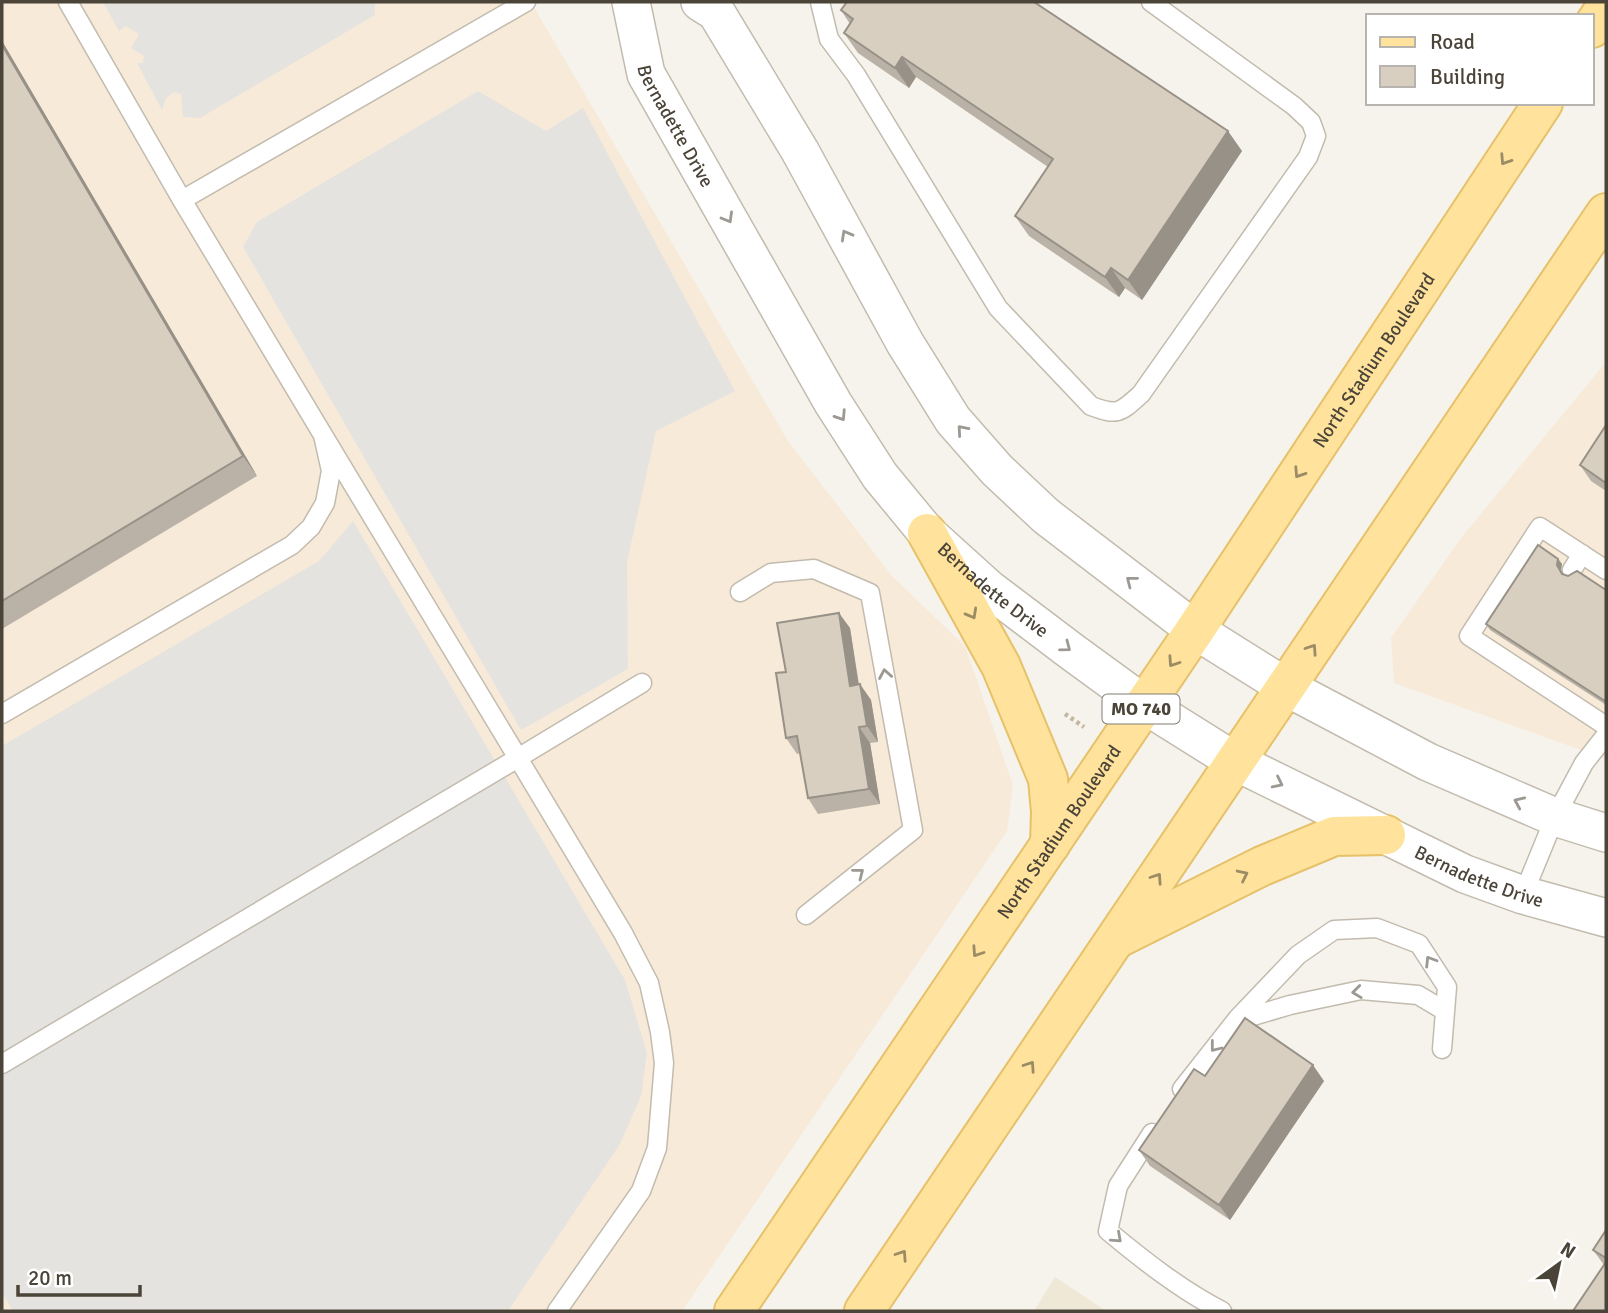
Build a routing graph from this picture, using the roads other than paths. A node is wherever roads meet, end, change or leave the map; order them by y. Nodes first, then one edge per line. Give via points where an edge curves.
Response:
1 (68, 2) edge
2 (526, 2) edge
3 (631, 2) edge
4 (701, 2) edge
5 (820, 2) edge
6 (1151, 2) edge
7 (1606, 7) edge
8 (1594, 26) edge
9 (1542, 105) edge
10 (182, 200) junction
11 (1606, 213) edge
12 (323, 435) junction
13 (927, 533) junction
14 (1582, 554) junction
15 (1572, 570) edge
16 (1606, 570) edge
17 (740, 592) dead end
18 (1195, 630) junction
19 (642, 684) dead end
20 (1286, 687) junction
21 (1145, 705) junction
22 (2, 714) edge
23 (1606, 726) edge
24 (1606, 735) edge
25 (518, 758) junction
26 (1236, 762) junction
27 (1555, 817) junction
28 (1606, 833) edge
29 (1386, 835) junction
30 (1050, 845) junction
31 (1523, 895) junction
32 (806, 915) dead end
33 (1606, 918) edge
34 (1116, 939) junction
35 (1445, 1010) junction
36 (1234, 1022) junction
37 (1442, 1049) dead end
38 (2, 1063) edge
39 (558, 1311) edge
40 (734, 1311) edge
41 (864, 1311) edge
42 (1222, 1311) edge

1 - 10 lane
2 - 10 lane
3 -> 13 street, Bernadette Drive via 646,74 833,403 880,476
18 -> 4 street via 1046,516 953,420 905,344 800,150 716,12
5 - 6 lane via 829,39 856,75 998,308 1090,406 1107,412 1124,410 1142,394 1308,157 1316,136 1311,122 1294,106
7 - 8 main road
9 -> 18 main road, North Stadium Boulevard / MO 740
10 - 12 lane
20 -> 11 main road
12 - 22 lane via 331,471 325,503 312,527 292,545
12 - 25 lane
13 -> 21 street, Bernadette Drive via 989,589
13 -> 30 main road via 1001,666 1048,779
14 - 15 lane
14 - 16 lane
14 - 23 lane via 1540,527 1469,636 1517,657 1579,698
32 -> 17 lane via 913,830 870,593 814,569 772,573
18 - 20 street
18 -> 21 main road, North Stadium Boulevard / MO 740
19 - 25 lane
20 - 26 main road
27 -> 20 street via 1428,762
21 - 26 street, Bernadette Drive
21 - 30 main road, North Stadium Boulevard / MO 740
24 - 27 lane via 1584,763
25 - 38 lane
25 - 39 lane via 649,983 664,1063 657,1147 641,1191
26 -> 29 street, Bernadette Drive
34 -> 26 main road
27 - 28 street
27 - 31 lane
29 - 31 street, Bernadette Drive via 1465,874
34 -> 29 main road via 1262,866 1334,836
30 -> 40 main road, North Stadium Boulevard / MO 740
31 - 33 street, Bernadette Drive
41 -> 34 main road
35 -> 36 lane via 1418,995 1362,990
35 -> 36 lane via 1447,987 1419,944 1377,928 1334,930 1298,955
35 - 37 lane
36 -> 42 lane via 1167,1110 1118,1186 1108,1231 1143,1260

